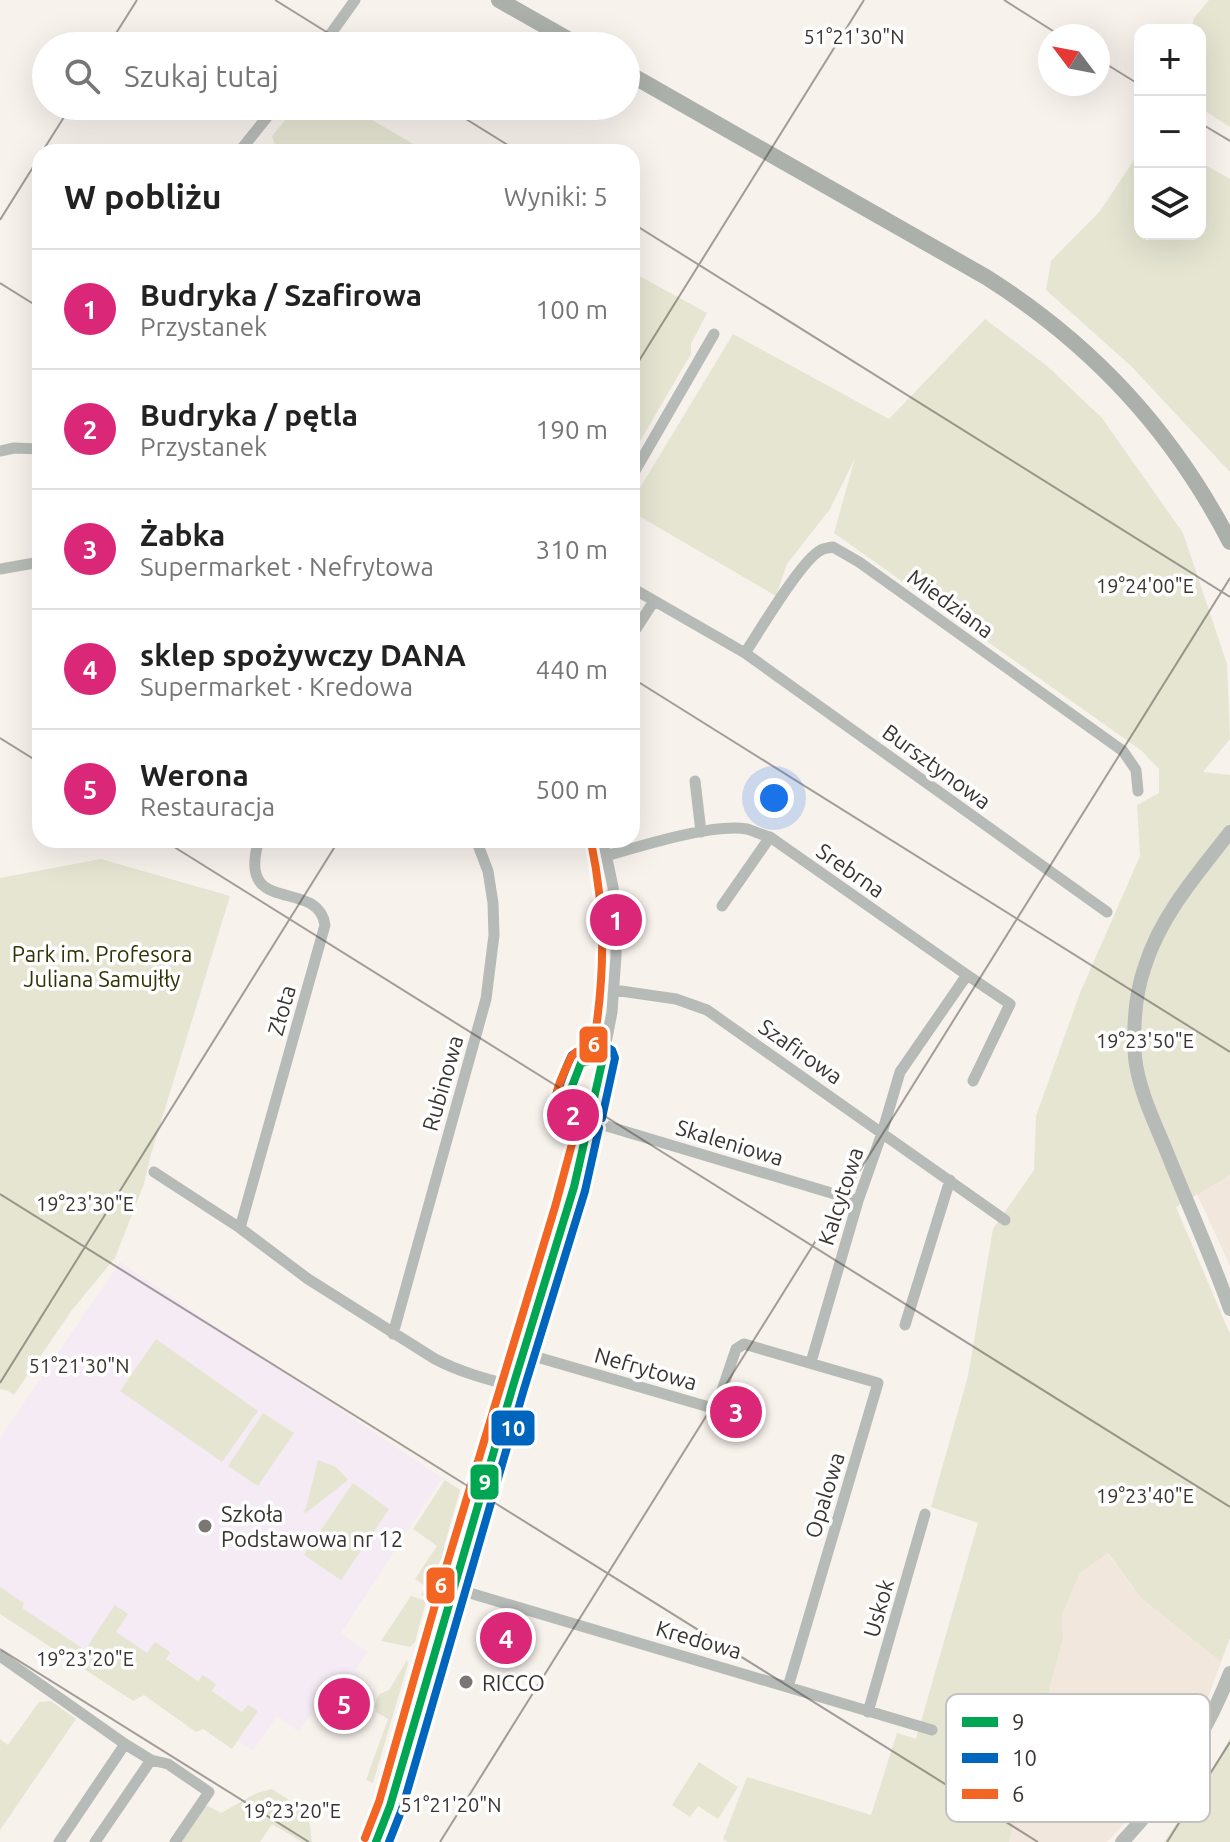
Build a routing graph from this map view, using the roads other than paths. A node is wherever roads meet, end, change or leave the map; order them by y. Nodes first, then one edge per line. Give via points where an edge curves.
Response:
1 (355, 0) edge
2 (499, 0) edge
3 (332, 32) edge
4 (555, 32) edge
5 (640, 80) edge
6 (265, 120) edge
7 (245, 144) edge
8 (714, 334) dead end
9 (32, 449) edge
10 (0, 451) edge
11 (640, 462) edge
12 (1230, 542) edge
13 (32, 563) edge
14 (0, 569) edge
15 (640, 593) edge
16 (654, 601) junction
17 (640, 623) edge
18 (745, 653) junction
19 (695, 781) dead end
20 (1138, 791) dead end
21 (701, 832) junction
22 (1230, 832) edge
23 (770, 837) junction
24 (640, 847) edge
25 (257, 848) edge
26 (479, 848) edge
27 (604, 848) edge
28 (638, 848) edge
29 (606, 856) junction
30 (722, 906) dead end
31 (1107, 912) dead end
32 (967, 975) junction
33 (614, 990) junction
34 (973, 1081) dead end
35 (590, 1121) junction
36 (882, 1133) junction
37 (154, 1172) dead end
38 (950, 1180) junction
39 (858, 1201) junction
40 (1005, 1220) dead end
41 (240, 1228) junction
42 (1230, 1309) edge
43 (905, 1325) dead end
44 (393, 1334) junction
45 (523, 1353) junction
46 (811, 1362) junction
47 (513, 1386) junction
48 (925, 1514) dead end
49 (453, 1588) junction
50 (0, 1656) edge
51 (1230, 1673) edge
52 (788, 1687) junction
53 (868, 1712) junction
54 (1210, 1721) edge
55 (932, 1730) dead end
56 (125, 1744) junction
57 (151, 1760) junction
58 (1140, 1822) edge
59 (59, 1842) edge
60 (95, 1842) edge
61 (175, 1842) edge
62 (376, 1842) edge
63 (1122, 1842) edge

1 - 3 street
2 - 4 main road
5 - 12 main road via 1018,297 1129,394 1184,463
6 - 7 street
8 - 11 street
9 - 10 street
13 - 14 street
15 - 16 street, Bursztynowa
16 - 17 street
16 - 18 street, Bursztynowa
18 - 20 street, Miedziana via 804,566 821,550 833,547 1123,751 1136,770
18 - 31 street, Bursztynowa
19 - 21 street
21 - 23 street, Srebrna via 748,829
21 - 24 street, Srebrna
22 - 42 street via 1157,937 1136,1000 1134,1027 1145,1097
23 - 30 street
23 - 32 street, Srebrna
25 - 41 street, Złota via 253,862 259,881 269,890 317,907 325,925
26 - 44 street, Rubinowa via 493,903 486,999
27 - 29 street
28 - 29 street, Srebrna
29 - 33 street via 616,920
32 - 34 street, Srebrna via 1010,1004
32 - 36 street, Kalcytowa via 900,1072
33 - 35 street
33 - 36 street, Szafirowa via 676,999 707,1010
35 - 39 street, Skaleniowa
35 - 45 street
36 - 38 street, Szafirowa
36 - 39 street, Kalcytowa
37 - 41 street
38 - 40 street, Szafirowa
38 - 43 street
39 - 46 street, Kalcytowa
41 - 44 street
44 - 47 street via 450,1367
45 - 46 street, Nefrytowa via 709,1407 718,1402 740,1345
45 - 47 street
46 - 52 street, Opalowa via 878,1383
47 - 49 street
48 - 53 street, Uskok
49 - 52 street, Kredowa
49 - 62 street
50 - 56 street
51 - 54 street
52 - 53 street, Kredowa
53 - 55 street, Kredowa
56 - 57 street
56 - 59 street
57 - 60 street
57 - 61 street via 168,1764 209,1792
58 - 63 street

